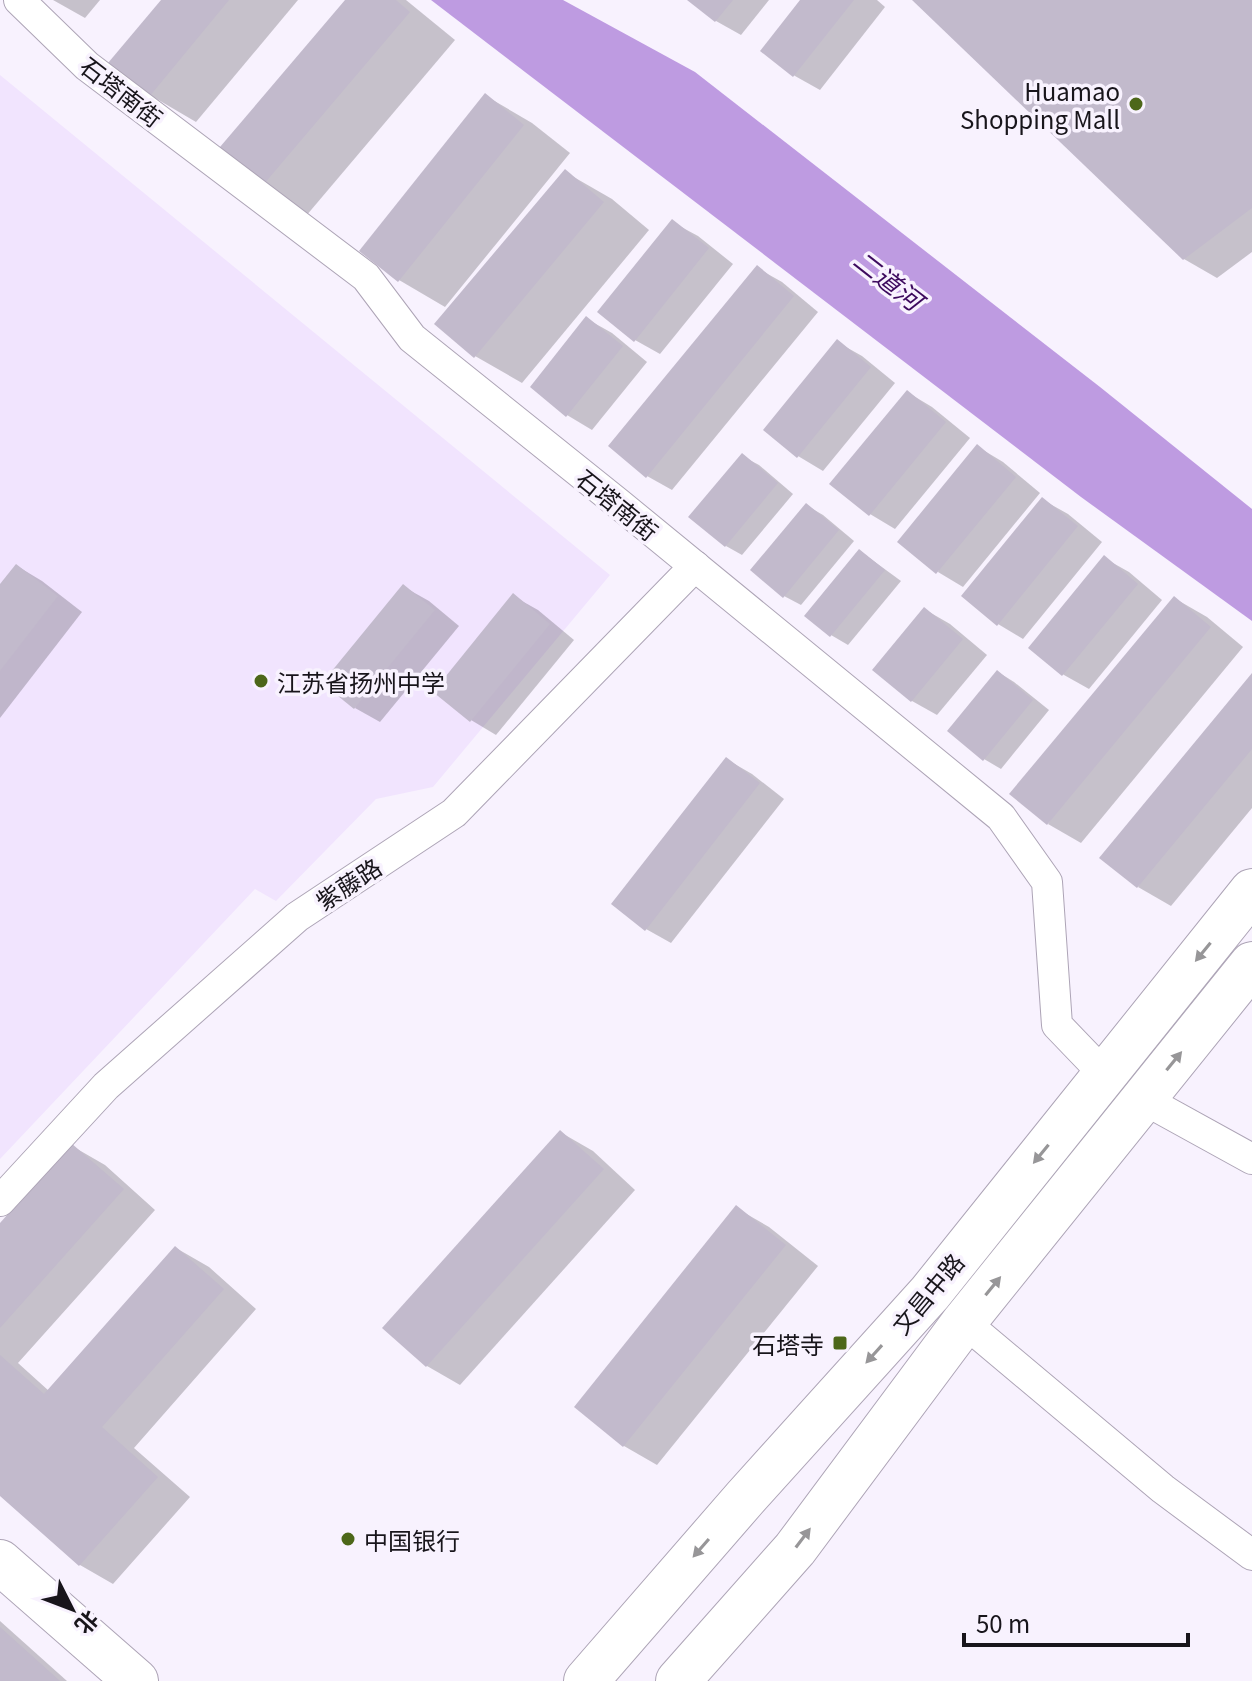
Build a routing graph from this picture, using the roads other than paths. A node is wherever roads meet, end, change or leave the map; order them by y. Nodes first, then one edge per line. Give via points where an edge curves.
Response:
1 (19, 0) edge
2 (695, 566) junction
3 (1252, 891) edge
4 (1252, 964) edge
5 (1105, 1075) junction
6 (1143, 1099) junction
7 (1252, 1159) edge
8 (0, 1201) edge
9 (964, 1322) junction
10 (1252, 1555) edge
11 (0, 1562) edge
12 (136, 1681) edge
13 (586, 1681) edge
14 (678, 1681) edge

1 - 2 street, 石塔南街 via 87,66 366,277 412,338
2 - 5 street, 石塔南街 via 1001,817 1047,882 1057,1025
2 - 8 street, 紫藤路 via 454,813 297,917 106,1086
3 -> 5 main road, 文昌中路
6 -> 4 main road, 文昌中路
5 -> 13 main road, 文昌中路 via 930,1293
6 - 7 street
9 -> 6 main road, 文昌中路
9 - 10 street via 1163,1489
14 -> 9 main road, 文昌中路 via 795,1549
11 - 12 main road

